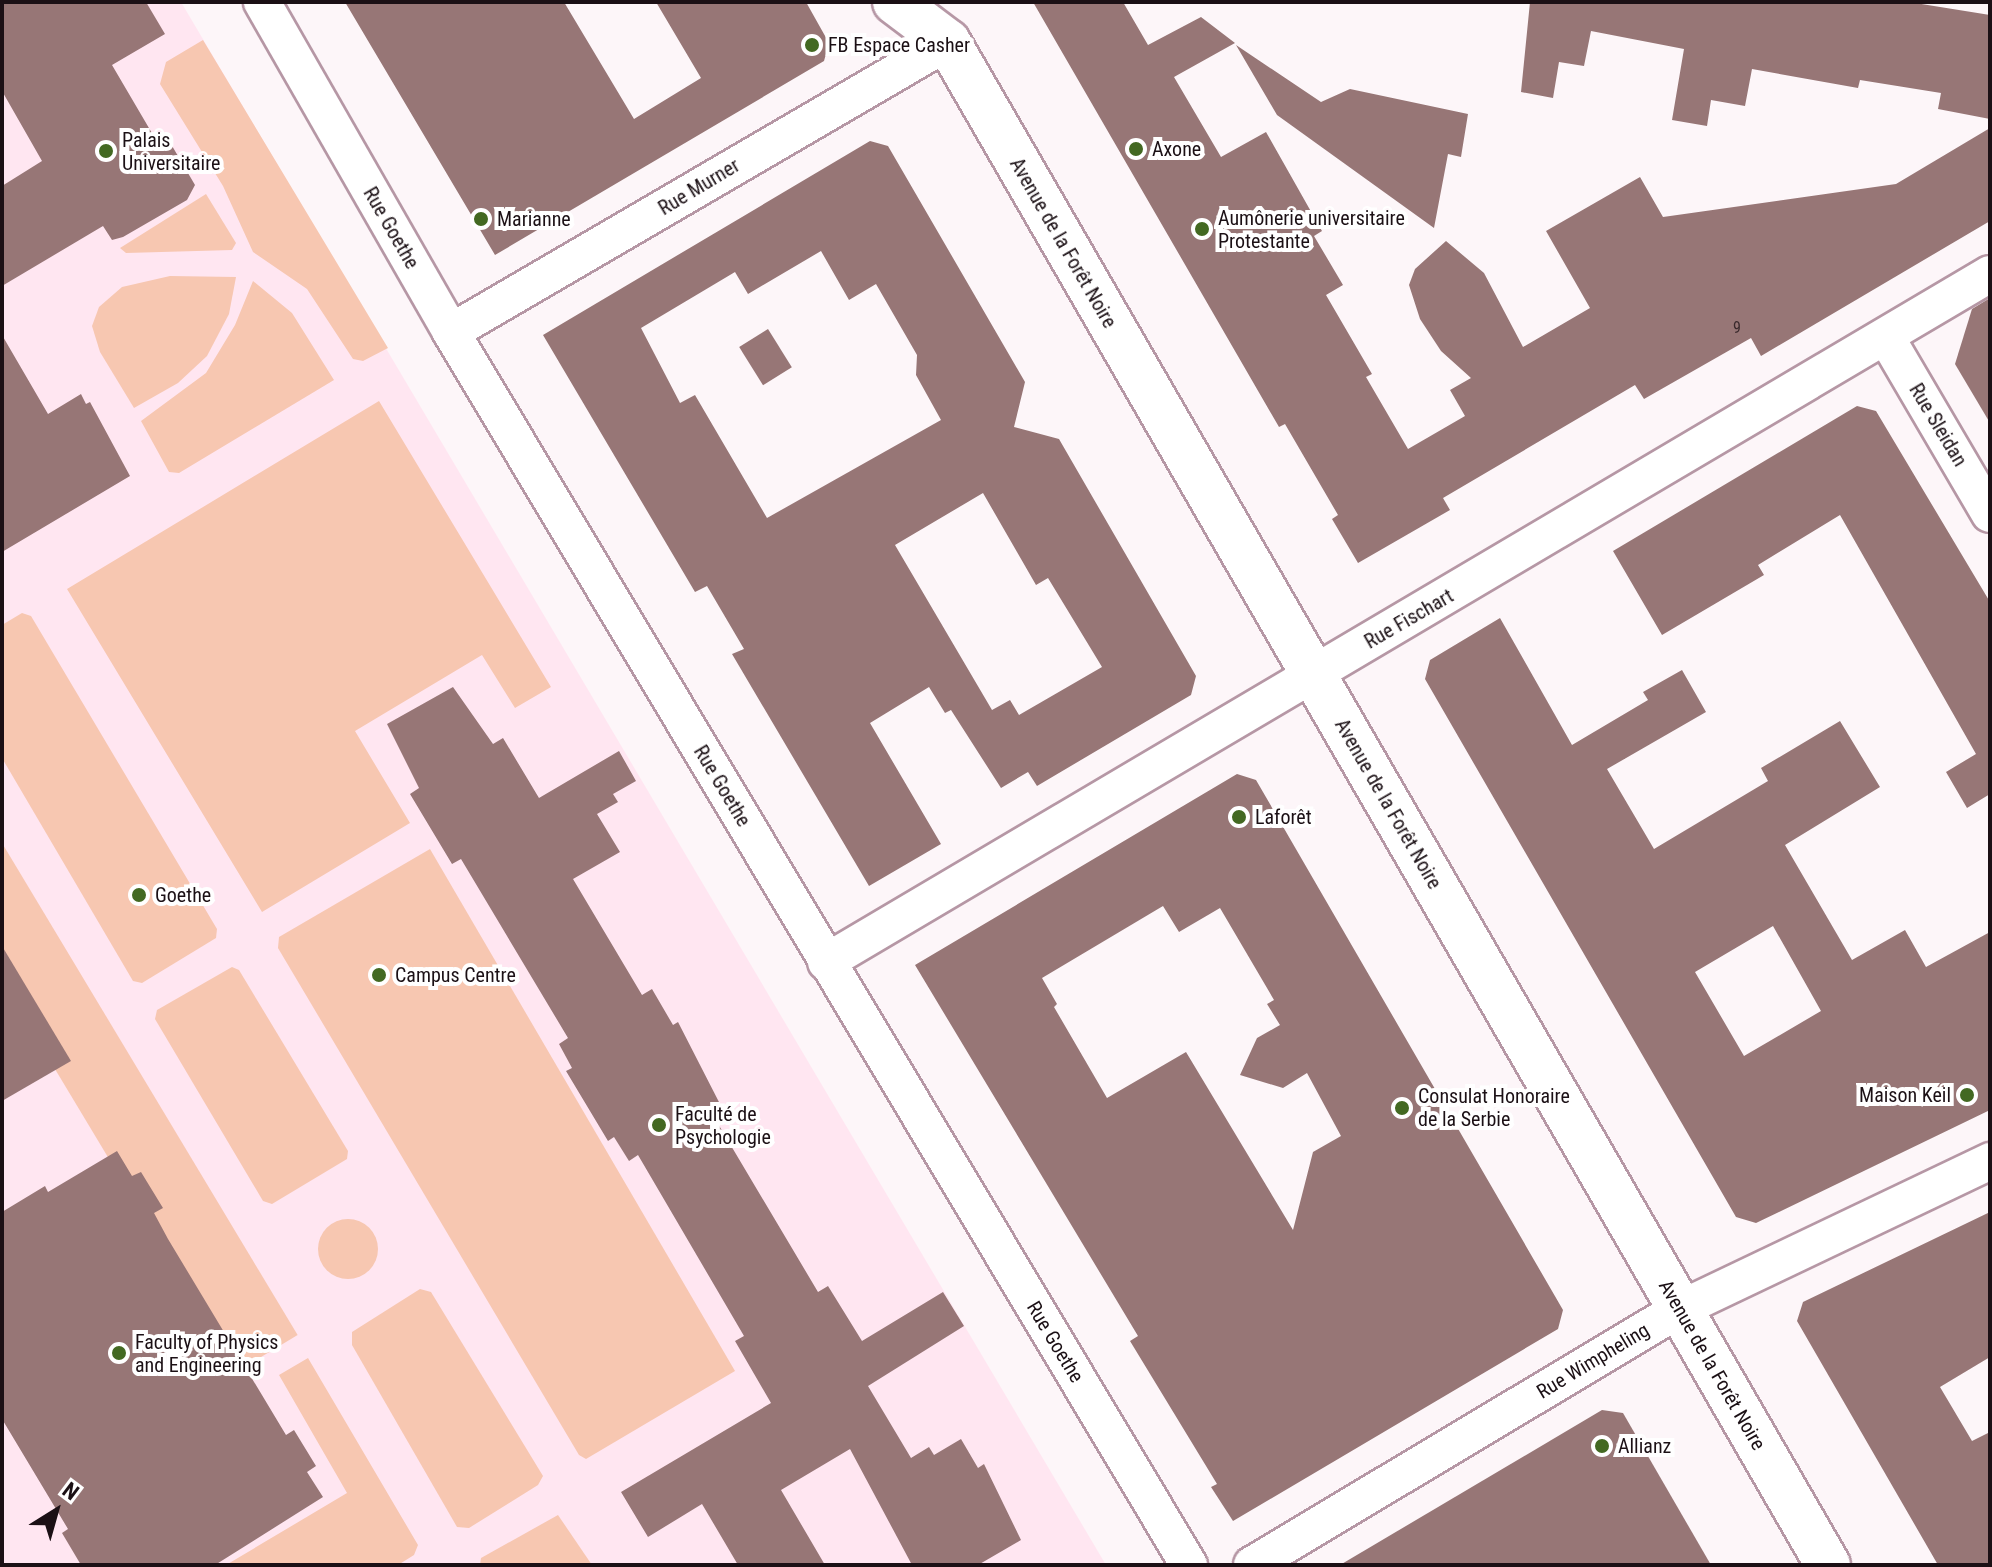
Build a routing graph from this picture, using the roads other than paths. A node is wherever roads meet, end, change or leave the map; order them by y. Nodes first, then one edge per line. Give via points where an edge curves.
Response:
1 (262, 2) edge
2 (895, 2) edge
3 (948, 22) edge
4 (1990, 274) edge
5 (451, 332) junction
6 (1886, 337) junction
7 (1990, 514) edge
8 (1314, 675) junction
9 (826, 962) junction
10 (1990, 1161) edge
11 (1680, 1309) junction
12 (1189, 1565) edge
13 (1252, 1565) edge
14 (1828, 1565) edge

1 - 5 street, Rue Goethe
2 - 3 main road, Avenue de la Forêt Noire
3 - 5 street, Rue Murner
3 - 8 main road, Avenue de la Forêt Noire
4 - 6 street, Rue Fischart
5 - 9 street, Rue Goethe
6 - 7 street, Rue Sleidan
6 - 8 street, Rue Fischart
8 - 9 street, Rue Fischart
8 - 11 main road, Avenue de la Forêt Noire
9 - 12 street, Rue Goethe
10 - 11 street, Rue Wimpheling
11 - 13 street, Rue Wimpheling
11 - 14 main road, Avenue de la Forêt Noire

